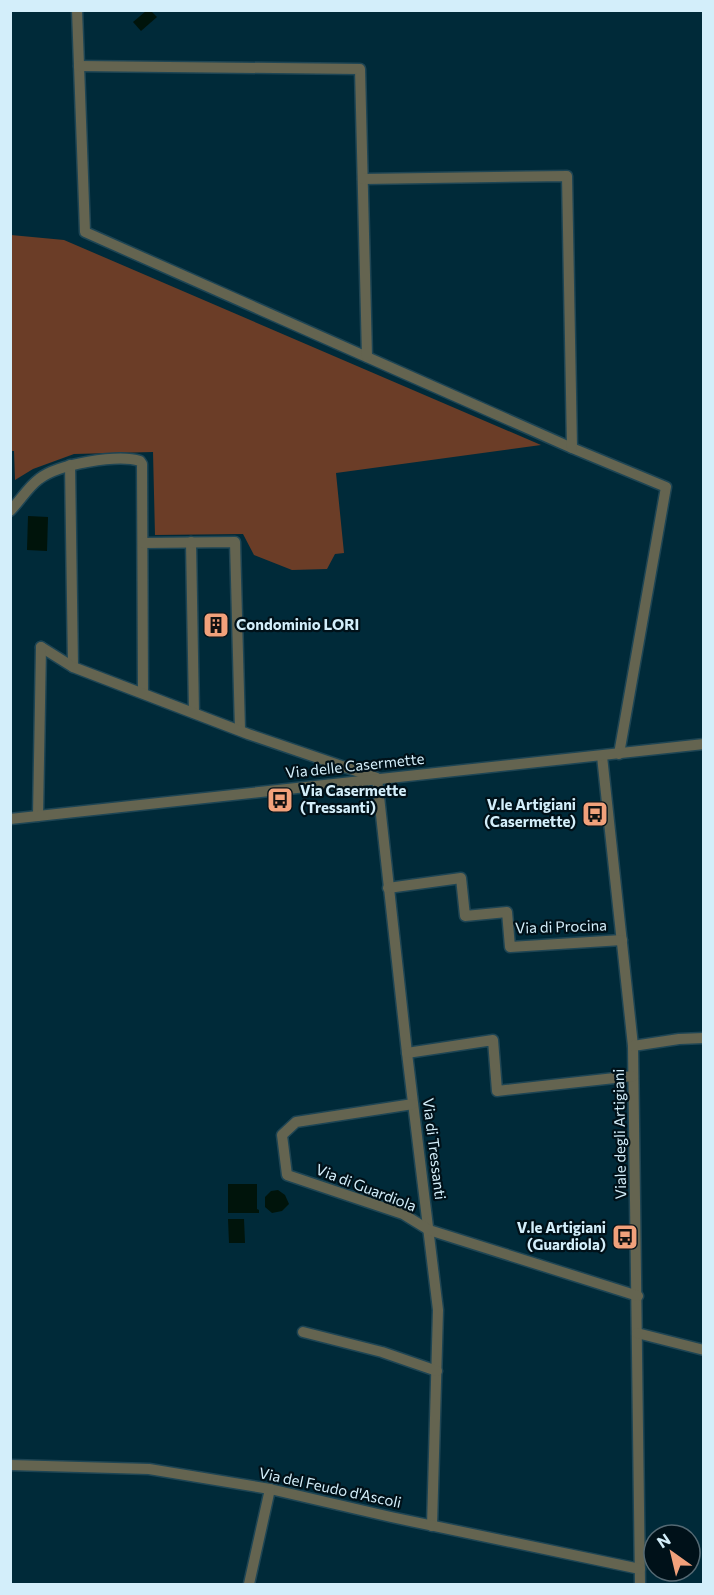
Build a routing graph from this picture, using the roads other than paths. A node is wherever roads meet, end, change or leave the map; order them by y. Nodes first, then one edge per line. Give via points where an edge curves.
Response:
1 (77, 10) edge
2 (79, 66) junction
3 (363, 179) junction
4 (367, 357) junction
5 (572, 448) junction
6 (70, 465) junction
7 (10, 511) edge
8 (191, 542) junction
9 (142, 543) junction
10 (73, 667) junction
11 (143, 693) junction
12 (194, 713) junction
13 (240, 730) junction
14 (704, 744) edge
15 (619, 754) junction
16 (602, 756) junction
17 (377, 778) junction
18 (38, 816) junction
19 (10, 819) edge
20 (388, 888) junction
21 (622, 940) junction
22 (704, 1038) edge
23 (633, 1046) junction
24 (407, 1053) junction
25 (633, 1076) junction
26 (413, 1104) junction
27 (429, 1230) junction
28 (638, 1296) junction
29 (303, 1332) dead end
30 (637, 1333) junction
31 (704, 1350) edge
32 (437, 1371) junction
33 (10, 1465) edge
34 (270, 1489) junction
35 (432, 1526) junction
36 (640, 1569) junction
37 (249, 1584) edge
38 (640, 1584) edge

1 - 2 street
2 - 3 street via 360,69
2 - 4 street via 85,232
3 - 4 street
3 - 5 street via 567,176
4 - 5 street
5 - 15 street via 666,487
6 - 7 street via 40,478
6 - 9 street via 140,461
6 - 10 street
8 - 9 street
8 - 12 street
8 - 13 street via 235,542
9 - 11 street
10 - 11 street
10 - 18 street via 41,647
11 - 12 street
12 - 13 street
13 - 17 street
14 - 15 street, Via delle Casermette
15 - 16 street, Via delle Casermette
16 - 17 street, Via delle Casermette
16 - 21 street, Viale degli Artigiani
17 - 18 street, Via delle Casermette
17 - 20 street, Via di Tressanti
18 - 19 street, Via delle Casermette
20 - 21 street, Via di Procina via 461,878 465,916 507,912 510,947
20 - 24 street, Via di Tressanti
21 - 23 street, Viale degli Artigiani
22 - 23 street
23 - 25 street, Viale degli Artigiani
24 - 25 street via 493,1040 497,1091
24 - 26 street, Via di Tressanti
25 - 28 street, Viale degli Artigiani
26 - 27 street, Via di Tressanti
26 - 27 street, Via di Guardiola via 296,1122 282,1136 283,1145 287,1175 403,1214
27 - 28 street, Via di Guardiola
27 - 32 street, Via di Tressanti via 438,1310
28 - 30 street, Viale degli Artigiani
29 - 32 street
30 - 31 street
30 - 36 street, Viale degli Artigiani
32 - 35 street, Via di Tressanti
33 - 34 street, Via del Feudo d'Ascoli via 149,1469
34 - 35 street, Via del Feudo d'Ascoli
34 - 37 street
35 - 36 street, Via del Feudo d'Ascoli
36 - 38 street, Viale degli Artigiani

